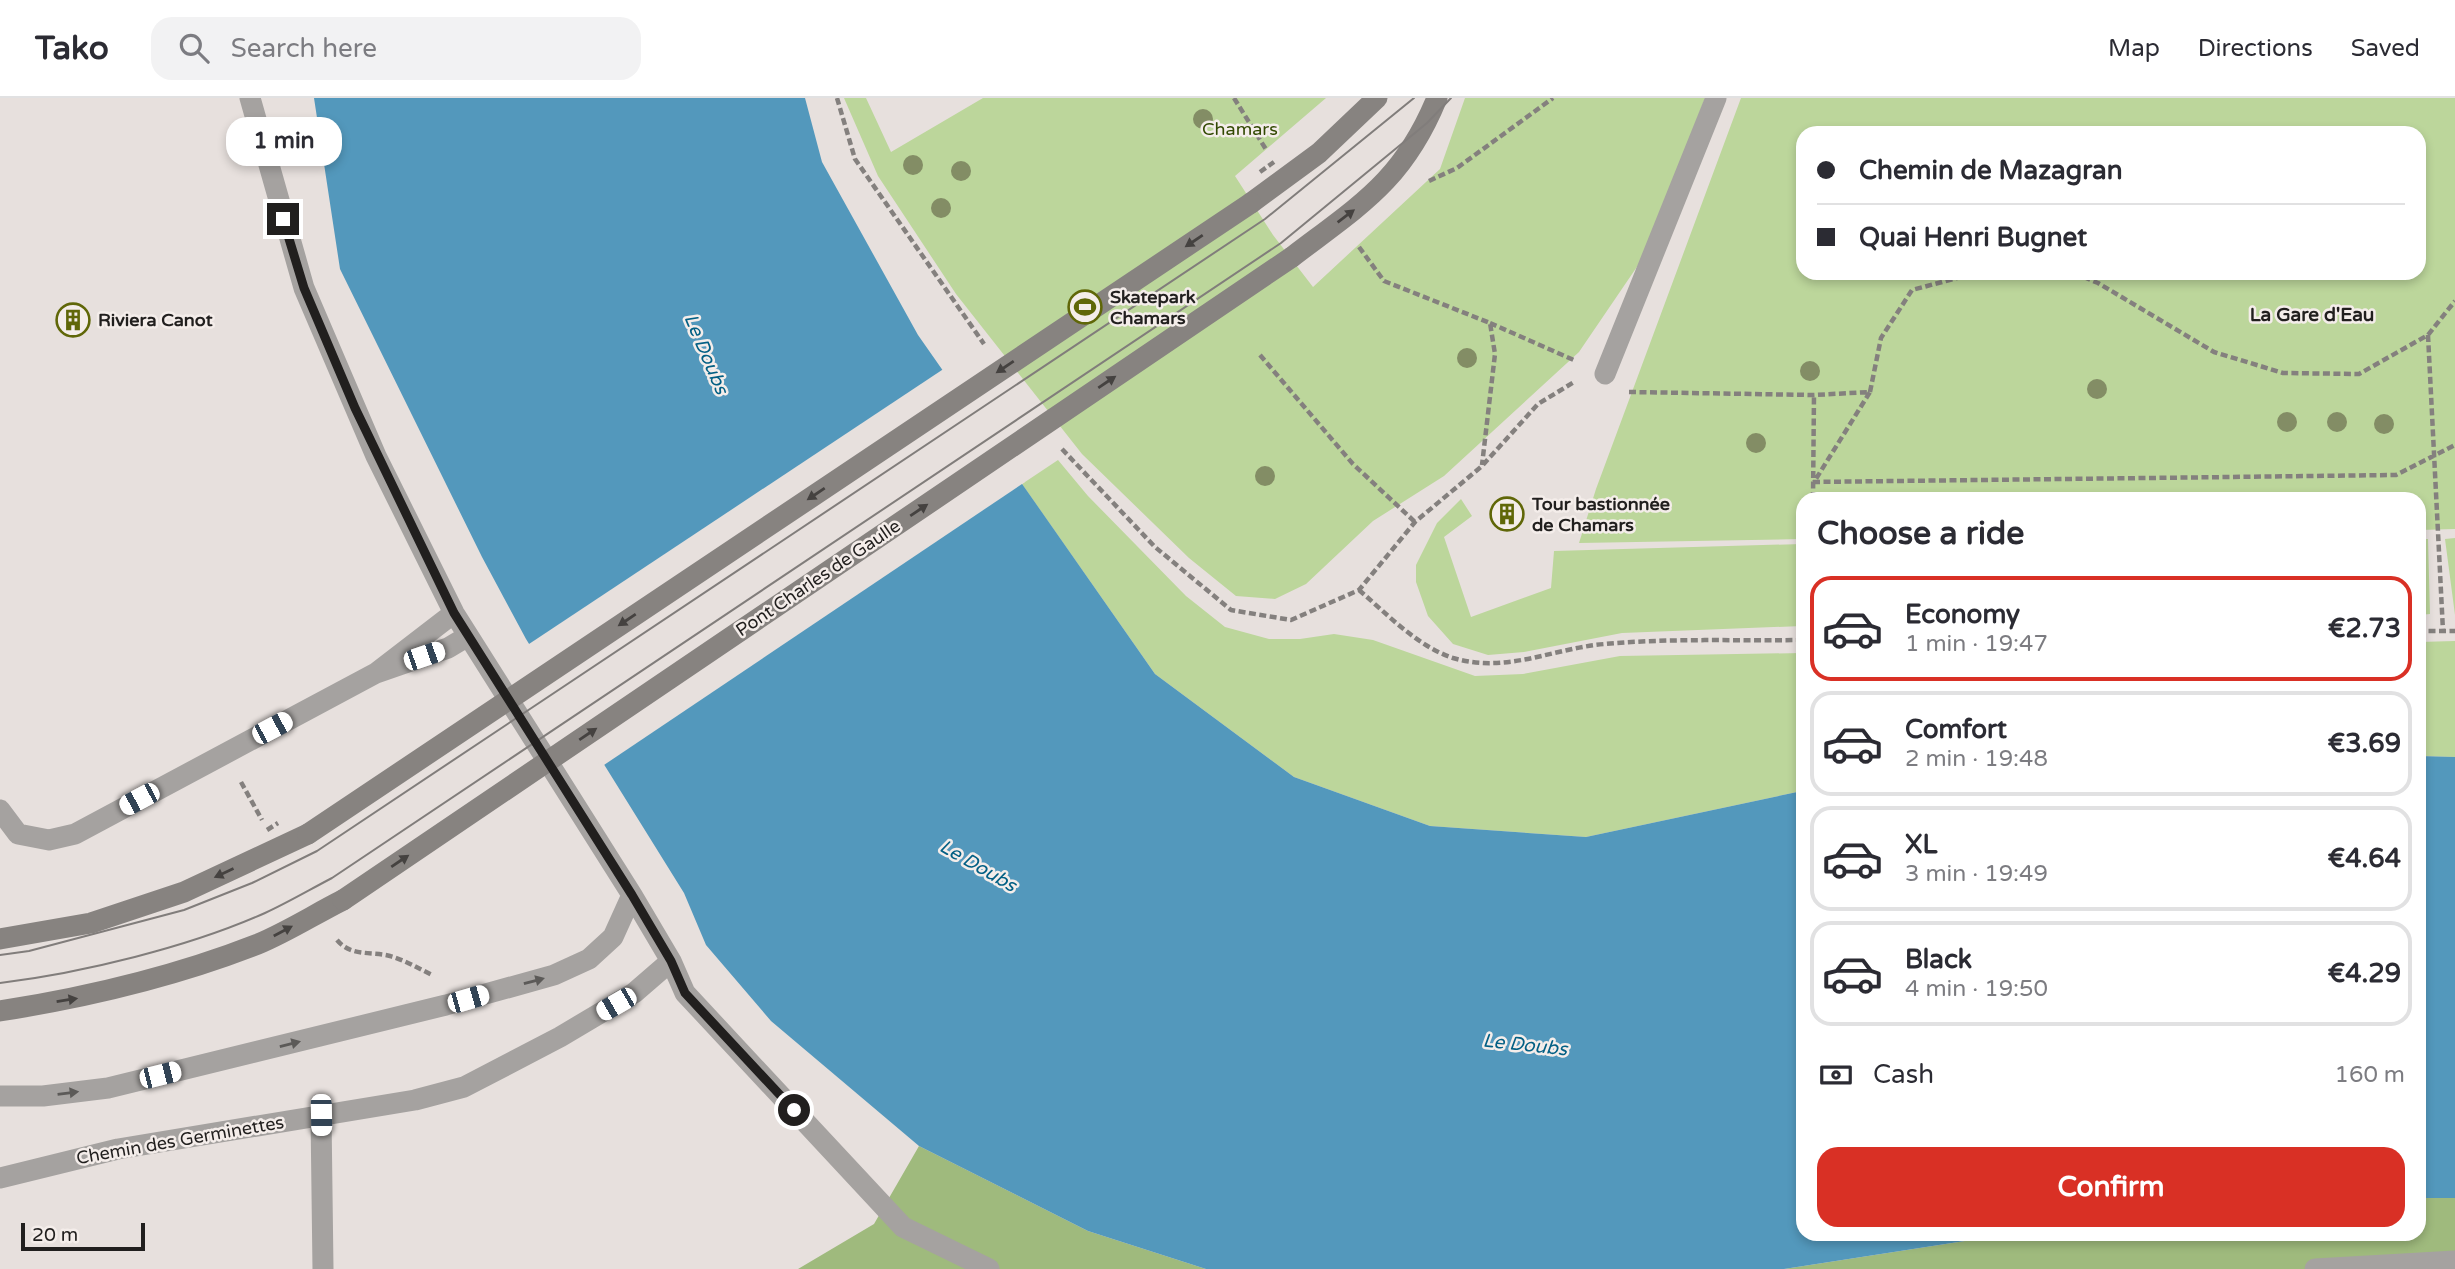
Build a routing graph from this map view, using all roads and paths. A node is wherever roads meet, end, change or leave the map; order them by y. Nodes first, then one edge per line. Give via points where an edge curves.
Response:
1 (250, 98) edge
2 (1234, 98) edge
3 (1377, 98) edge
4 (1437, 98) edge
5 (1553, 98) edge
6 (1716, 98) edge
7 (1274, 162) dead end
8 (1420, 186) dead end
9 (1350, 237) dead end
10 (1950, 280) edge
11 (2091, 280) edge
12 (2455, 301) edge
13 (1490, 323) junction
14 (2428, 335) junction
15 (1260, 355) dead end
16 (1605, 374) junction
17 (1870, 392) junction
18 (1814, 395) junction
19 (2455, 445) edge
20 (2433, 454) junction
21 (1482, 466) junction
22 (1813, 482) junction
23 (1813, 492) edge
24 (1415, 522) junction
25 (454, 613) junction
26 (2426, 631) edge
27 (2442, 631) junction
28 (2455, 631) edge
29 (468, 636) junction
30 (1796, 640) edge
31 (376, 673) junction
32 (225, 753) junction
33 (0, 810) edge
34 (267, 830) dead end
35 (632, 895) junction
36 (333, 936) dead end
37 (0, 939) edge
38 (671, 961) junction
39 (439, 978) dead end
40 (0, 1011) edge
41 (0, 1096) edge
42 (321, 1115) junction
43 (0, 1178) edge
44 (2455, 1261) edge
45 (323, 1269) edge
46 (989, 1269) edge
47 (2315, 1269) edge

1 - 25 street via 304,288 376,456
2 - 7 path
3 -> 37 main road, bridge via 1319,153 1251,203 308,834 184,892 91,923
40 -> 4 main road, Pont Charles de Gaulle, bridge via 80,998 170,975 260,943 343,900 1292,257 1378,192 1405,160
5 - 8 path via 1457,168
6 - 16 street
9 - 13 path via 1384,281
10 - 17 path via 1912,290 1881,338
11 - 14 path via 2214,352 2283,373 2359,374
12 - 14 path
13 - 16 path
13 - 21 path via 1494,354
14 - 20 path
15 - 24 path via 1353,464
16 - 18 path via 1632,394
16 - 21 path via 1577,381 1538,404
17 - 18 path
17 - 22 path
18 - 22 path
19 - 20 path
20 - 22 path via 2396,475
20 - 27 path
21 - 24 path
22 - 23 path
24 - 30 path via 1359,590 1427,646 1453,657 1483,664 1531,661 1604,644
25 - 29 street
25 - 31 street
26 - 27 path
27 - 28 path
29 - 31 street via 448,648
29 - 35 street
31 - 32 street
32 - 33 street via 75,834 49,840 18,834
32 - 34 path
35 - 38 street
41 -> 35 street via 108,1088 554,975 589,959 613,937
36 - 39 path via 341,946 358,953 387,955
38 - 42 street, Chemin des Germinettes via 634,993 464,1087
38 - 46 street via 685,993 903,1227
42 - 43 street, Chemin des Germinettes via 118,1149
42 - 45 street
44 - 47 street

